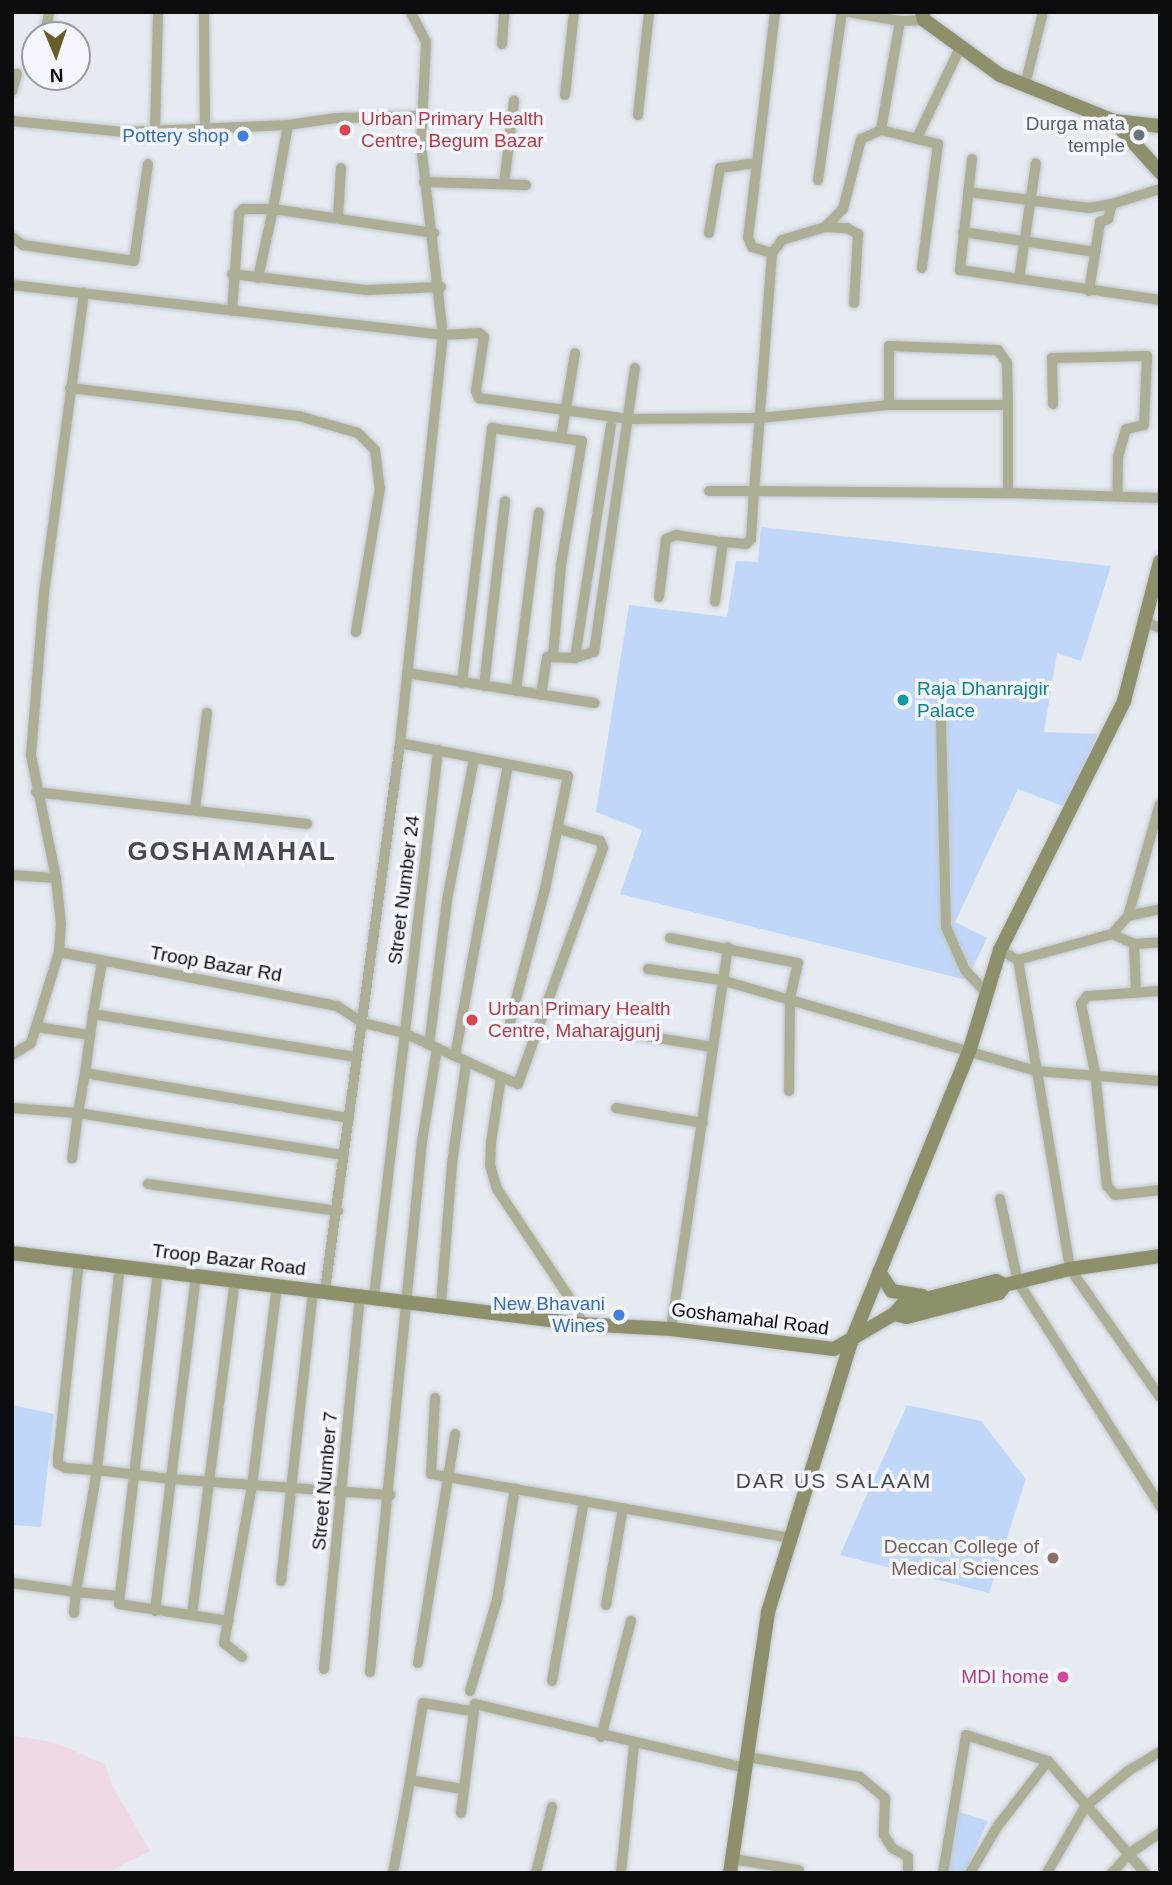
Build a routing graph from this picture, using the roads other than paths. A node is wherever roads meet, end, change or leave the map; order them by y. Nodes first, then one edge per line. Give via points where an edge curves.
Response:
1 (158, 12) edge
2 (204, 12) edge
3 (411, 12) edge
4 (504, 12) edge
5 (574, 12) edge
6 (649, 12) edge
7 (775, 12) edge
8 (842, 12) edge
9 (849, 12) edge
10 (1043, 12) edge
11 (923, 16) edge
12 (900, 21) junction
13 (502, 44) dead end
14 (960, 48) junction
15 (17, 74) dead end
16 (1025, 85) junction
17 (12, 91) edge
18 (565, 95) dead end
19 (514, 101) dead end
20 (638, 115) dead end
21 (424, 116) junction
22 (12, 121) edge
23 (1115, 121) junction
24 (288, 125) junction
25 (1160, 126) edge
26 (205, 127) junction
27 (155, 129) junction
28 (881, 130) junction
29 (917, 138) junction
30 (972, 159) dead end
31 (757, 163) junction
32 (1036, 163) dead end
33 (148, 164) dead end
34 (341, 167) dead end
35 (1160, 173) edge
36 (818, 180) dead end
37 (424, 181) junction
38 (504, 184) junction
39 (526, 185) dead end
40 (1160, 189) edge
41 (968, 192) junction
42 (1030, 201) junction
43 (1112, 204) junction
44 (273, 209) junction
45 (338, 218) junction
46 (825, 227) junction
47 (963, 232) junction
48 (434, 233) junction
49 (709, 233) dead end
50 (12, 237) edge
51 (1024, 241) junction
52 (1095, 252) junction
53 (772, 253) junction
54 (922, 268) dead end
55 (232, 274) junction
56 (258, 278) junction
57 (1019, 279) junction
58 (12, 285) edge
59 (441, 287) junction
60 (1089, 290) junction
61 (84, 293) junction
62 (1160, 300) edge
63 (854, 303) dead end
64 (232, 311) junction
65 (443, 335) junction
66 (575, 353) dead end
67 (635, 368) dead end
68 (70, 388) junction
69 (1053, 404) dead end
70 (889, 405) junction
71 (1008, 405) junction
72 (566, 410) junction
73 (760, 418) junction
74 (629, 419) junction
75 (611, 425) dead end
76 (561, 438) junction
77 (709, 491) dead end
78 (754, 491) junction
79 (1008, 494) junction
80 (1117, 496) junction
81 (1160, 498) edge
82 (505, 501) dead end
83 (539, 512) dead end
84 (723, 542) junction
85 (1159, 568) edge
86 (659, 597) dead end
87 (715, 601) dead end
88 (1146, 622) junction
89 (1160, 628) edge
90 (356, 632) dead end
91 (553, 656) junction
92 (575, 658) junction
93 (407, 673) junction
94 (462, 684) junction
95 (484, 686) junction
96 (516, 691) junction
97 (541, 695) junction
98 (595, 703) dead end
99 (207, 713) dead end
100 (941, 722) dead end
101 (400, 743) junction
102 (438, 750) junction
103 (474, 758) junction
104 (508, 765) junction
105 (36, 792) junction
106 (1160, 804) edge
107 (195, 809) junction
108 (1157, 820) edge
109 (306, 824) dead end
110 (559, 829) junction
111 (12, 875) edge
112 (56, 878) junction
113 (1160, 909) edge
114 (1128, 915) junction
115 (1111, 934) junction
116 (670, 937) dead end
117 (1160, 942) edge
118 (1134, 944) junction
119 (729, 947) junction
120 (1000, 950) junction
121 (59, 952) junction
122 (1018, 960) junction
123 (102, 962) junction
124 (648, 969) dead end
125 (721, 980) junction
126 (1160, 991) edge
127 (987, 993) junction
128 (1136, 993) junction
129 (790, 999) junction
130 (93, 1014) junction
131 (510, 1022) dead end
132 (363, 1023) junction
133 (37, 1027) junction
134 (615, 1031) dead end
135 (404, 1033) junction
136 (90, 1035) junction
137 (12, 1044) edge
138 (27, 1045) junction
139 (433, 1046) junction
140 (713, 1047) junction
141 (969, 1052) junction
142 (12, 1055) edge
143 (357, 1056) junction
144 (455, 1056) junction
145 (466, 1063) junction
146 (1037, 1071) junction
147 (1094, 1072) junction
148 (85, 1073) junction
149 (501, 1077) junction
150 (1160, 1081) edge
151 (789, 1091) dead end
152 (12, 1108) edge
153 (615, 1108) dead end
154 (78, 1113) junction
155 (349, 1118) junction
156 (703, 1123) junction
157 (344, 1156) junction
158 (72, 1159) dead end
159 (148, 1184) dead end
160 (1160, 1190) edge
161 (1000, 1199) dead end
162 (338, 1211) junction
163 (12, 1253) edge
164 (1160, 1256) edge
165 (79, 1261) junction
166 (120, 1266) junction
167 (1070, 1269) junction
168 (158, 1271) junction
169 (879, 1272) junction
170 (196, 1276) junction
171 (235, 1280) junction
172 (1011, 1283) junction
173 (277, 1285) junction
174 (319, 1290) junction
175 (367, 1295) junction
176 (939, 1296) junction
177 (409, 1302) junction
178 (441, 1304) junction
179 (894, 1314) junction
180 (581, 1324) junction
181 (671, 1329) junction
182 (851, 1342) junction
183 (1160, 1396) edge
184 (435, 1398) dead end
185 (455, 1434) dead end
186 (97, 1470) junction
187 (134, 1473) junction
188 (448, 1476) junction
189 (172, 1479) junction
190 (209, 1482) junction
191 (252, 1486) junction
192 (291, 1488) junction
193 (515, 1488) junction
194 (342, 1491) junction
195 (390, 1495) junction
196 (584, 1501) junction
197 (1160, 1506) edge
198 (623, 1508) junction
199 (790, 1538) junction
200 (281, 1581) dead end
201 (12, 1583) edge
202 (76, 1592) junction
203 (119, 1596) junction
204 (606, 1605) dead end
205 (155, 1611) junction
206 (74, 1613) dead end
207 (192, 1615) junction
208 (229, 1621) junction
209 (631, 1621) dead end
210 (242, 1657) dead end
211 (418, 1663) dead end
212 (324, 1669) dead end
213 (370, 1672) dead end
214 (552, 1681) dead end
215 (470, 1691) dead end
216 (471, 1711) junction
217 (601, 1737) junction
218 (634, 1745) junction
219 (1160, 1752) edge
220 (1048, 1761) junction
221 (747, 1762) junction
222 (410, 1780) junction
223 (462, 1789) junction
224 (552, 1807) dead end
225 (1085, 1807) junction
226 (461, 1813) dead end
227 (1160, 1833) edge
228 (1130, 1853) junction
229 (732, 1866) edge
230 (799, 1870) dead end
231 (393, 1873) edge
232 (536, 1873) edge
233 (621, 1873) edge
234 (908, 1873) edge
235 (943, 1873) edge
236 (970, 1873) edge
237 (1047, 1873) edge
238 (1112, 1873) edge
239 (1144, 1873) edge

1 - 27 street
2 - 26 street
3 - 21 street via 426,42
4 - 13 street
5 - 18 street
6 - 20 street
7 - 31 street
8 - 36 street
9 - 12 street
10 - 16 street
11 - 12 street
11 - 14 street
12 - 28 street
14 - 16 street via 1000,75
14 - 29 street
15 - 17 street
16 - 23 street
19 - 38 street
21 - 24 street via 336,118
21 - 37 street
22 - 27 street via 125,132
23 - 25 street
23 - 35 street
24 - 26 street
24 - 44 street
26 - 27 street
28 - 29 street
28 - 46 street via 861,139 843,209
29 - 54 street via 938,144 939,153
30 - 41 street
31 - 49 street via 720,168
31 - 53 street via 748,242
32 - 42 street
33 - 50 street via 134,261 23,245
34 - 45 street
37 - 38 street
37 - 48 street
38 - 39 street
40 - 43 street
41 - 42 street
41 - 47 street
42 - 43 street via 1088,208
42 - 51 street
43 - 52 street via 1108,219 1100,222
44 - 45 street
44 - 55 street via 243,209 239,214
44 - 56 street
45 - 48 street
46 - 53 street via 782,240
46 - 63 street via 858,234
47 - 51 street
47 - 57 street via 960,270
48 - 59 street
51 - 52 street
51 - 57 street
52 - 60 street
53 - 73 street
55 - 56 street
55 - 64 street
56 - 59 street via 367,290
57 - 60 street
58 - 61 street
59 - 65 street
60 - 62 street
61 - 64 street
61 - 68 street
64 - 65 street
65 - 72 street via 483,335 479,398
65 - 93 street
66 - 72 street
67 - 74 street
68 - 90 street via 299,416 358,433 375,450 380,488
68 - 105 street via 44,593 31,755
69 - 80 street via 1052,358 1147,356 1144,425 1126,429 1116,466
70 - 71 street
70 - 71 street via 889,346 998,350 1007,363
70 - 73 street
71 - 79 street
72 - 74 street
72 - 76 street
73 - 74 street
73 - 78 street
74 - 92 street via 594,652
75 - 92 street
76 - 91 street via 582,441 561,565
76 - 94 street via 492,428
77 - 78 street
78 - 79 street
78 - 84 street via 751,539 746,544
79 - 80 street
80 - 81 street
82 - 95 street
83 - 96 street
84 - 86 street via 676,535 666,538
84 - 87 street
85 - 88 street
88 - 89 street
88 - 120 street via 1124,701
91 - 92 street
91 - 97 street via 544,662
93 - 94 street
93 - 101 street
94 - 95 street
95 - 96 street
96 - 97 street
97 - 98 street
99 - 107 street
100 - 127 street via 946,927 965,970
101 - 102 street
101 - 132 street
102 - 103 street
102 - 135 street, Street Number 24
103 - 104 street
103 - 139 street via 447,900
104 - 110 street via 568,776
104 - 144 street
105 - 107 street
105 - 112 street
106 - 108 street
107 - 109 street
108 - 114 street
110 - 131 street
110 - 149 street via 600,841 603,848 517,1084
111 - 112 street
112 - 121 street
113 - 114 street
114 - 115 street
115 - 118 street
115 - 122 street
116 - 119 street
117 - 118 street
118 - 128 street
119 - 125 street
119 - 129 street via 798,963
120 - 122 street
120 - 127 street
121 - 123 street, Troop Bazar Rd
121 - 133 street
122 - 146 street
123 - 130 street
123 - 132 street, Troop Bazar Rd via 306,997 337,1006
124 - 125 street
125 - 129 street
125 - 140 street
126 - 128 street
127 - 141 street
128 - 147 street via 1082,999
129 - 141 street
129 - 151 street
130 - 136 street
130 - 143 street
132 - 135 street, Troop Bazar Rd
132 - 143 street
133 - 136 street
133 - 138 street
134 - 140 street
135 - 139 street, Troop Bazar Rd
135 - 175 street, Street Number 24
136 - 148 street
137 - 138 street
138 - 142 street
139 - 144 street, Troop Bazar Rd
139 - 177 street
140 - 156 street
141 - 146 street
141 - 169 street
143 - 155 street
144 - 145 street, Troop Bazar Rd
145 - 149 street, Troop Bazar Rd
145 - 178 street via 452,1164
146 - 147 street
146 - 167 street
147 - 150 street
147 - 160 street via 1110,1192
148 - 154 street
148 - 155 street
149 - 180 street via 490,1165 497,1189 578,1311
152 - 154 street
153 - 156 street
154 - 157 street
154 - 158 street
155 - 157 street
156 - 181 street
157 - 162 street
159 - 162 street
161 - 172 street
162 - 174 street
163 - 165 street, Troop Bazar Road
164 - 167 street, Goshamahal Road
165 - 166 street, Troop Bazar Road
165 - 186 street via 58,1464
166 - 168 street, Troop Bazar Road
166 - 186 street
167 - 172 street, Goshamahal Road
167 - 183 street
168 - 170 street, Troop Bazar Road
168 - 187 street
169 - 176 street via 892,1291
169 - 182 street
170 - 171 street, Troop Bazar Road
170 - 189 street
171 - 173 street, Troop Bazar Road
171 - 190 street
172 - 176 street via 996,1281
172 - 179 street, Goshamahal Road via 999,1293 907,1317
172 - 197 street
173 - 174 street, Troop Bazar Road
173 - 191 street
174 - 175 street, Troop Bazar Road
174 - 192 street
175 - 177 street, Troop Bazar Road
175 - 194 street, Street Number 7
176 - 179 street via 902,1305
177 - 178 street, Troop Bazar Road
177 - 195 street
178 - 180 street, Goshamahal Road
179 - 182 street, Goshamahal Road via 877,1320
180 - 181 street, Goshamahal Road
181 - 182 street, Goshamahal Road via 834,1349
182 - 199 street
184 - 188 street via 429,1472
185 - 188 street
186 - 187 street
186 - 202 street
187 - 189 street
187 - 203 street
188 - 193 street
188 - 211 street
189 - 190 street
189 - 205 street
190 - 191 street
190 - 207 street
191 - 192 street
191 - 208 street
192 - 194 street
192 - 200 street
193 - 196 street
193 - 215 street via 497,1600
194 - 195 street
194 - 212 street, Street Number 7
195 - 213 street
196 - 198 street
196 - 214 street
198 - 199 street
198 - 204 street
199 - 221 street via 768,1612
201 - 202 street
202 - 203 street
202 - 206 street
203 - 205 street via 121,1607
205 - 207 street
207 - 208 street
208 - 210 street via 224,1643
209 - 217 street
216 - 217 street via 475,1704 514,1711
216 - 222 street via 423,1703
216 - 223 street
217 - 218 street
218 - 221 street
218 - 233 street
219 - 225 street via 1128,1771
220 - 225 street
220 - 235 street via 966,1735
220 - 236 street via 997,1827
221 - 229 street
221 - 234 street via 860,1777 884,1798 884,1835 892,1848 908,1857
222 - 223 street
222 - 231 street
223 - 226 street
224 - 232 street
225 - 228 street
225 - 237 street
227 - 228 street
228 - 238 street
228 - 239 street
229 - 230 street

